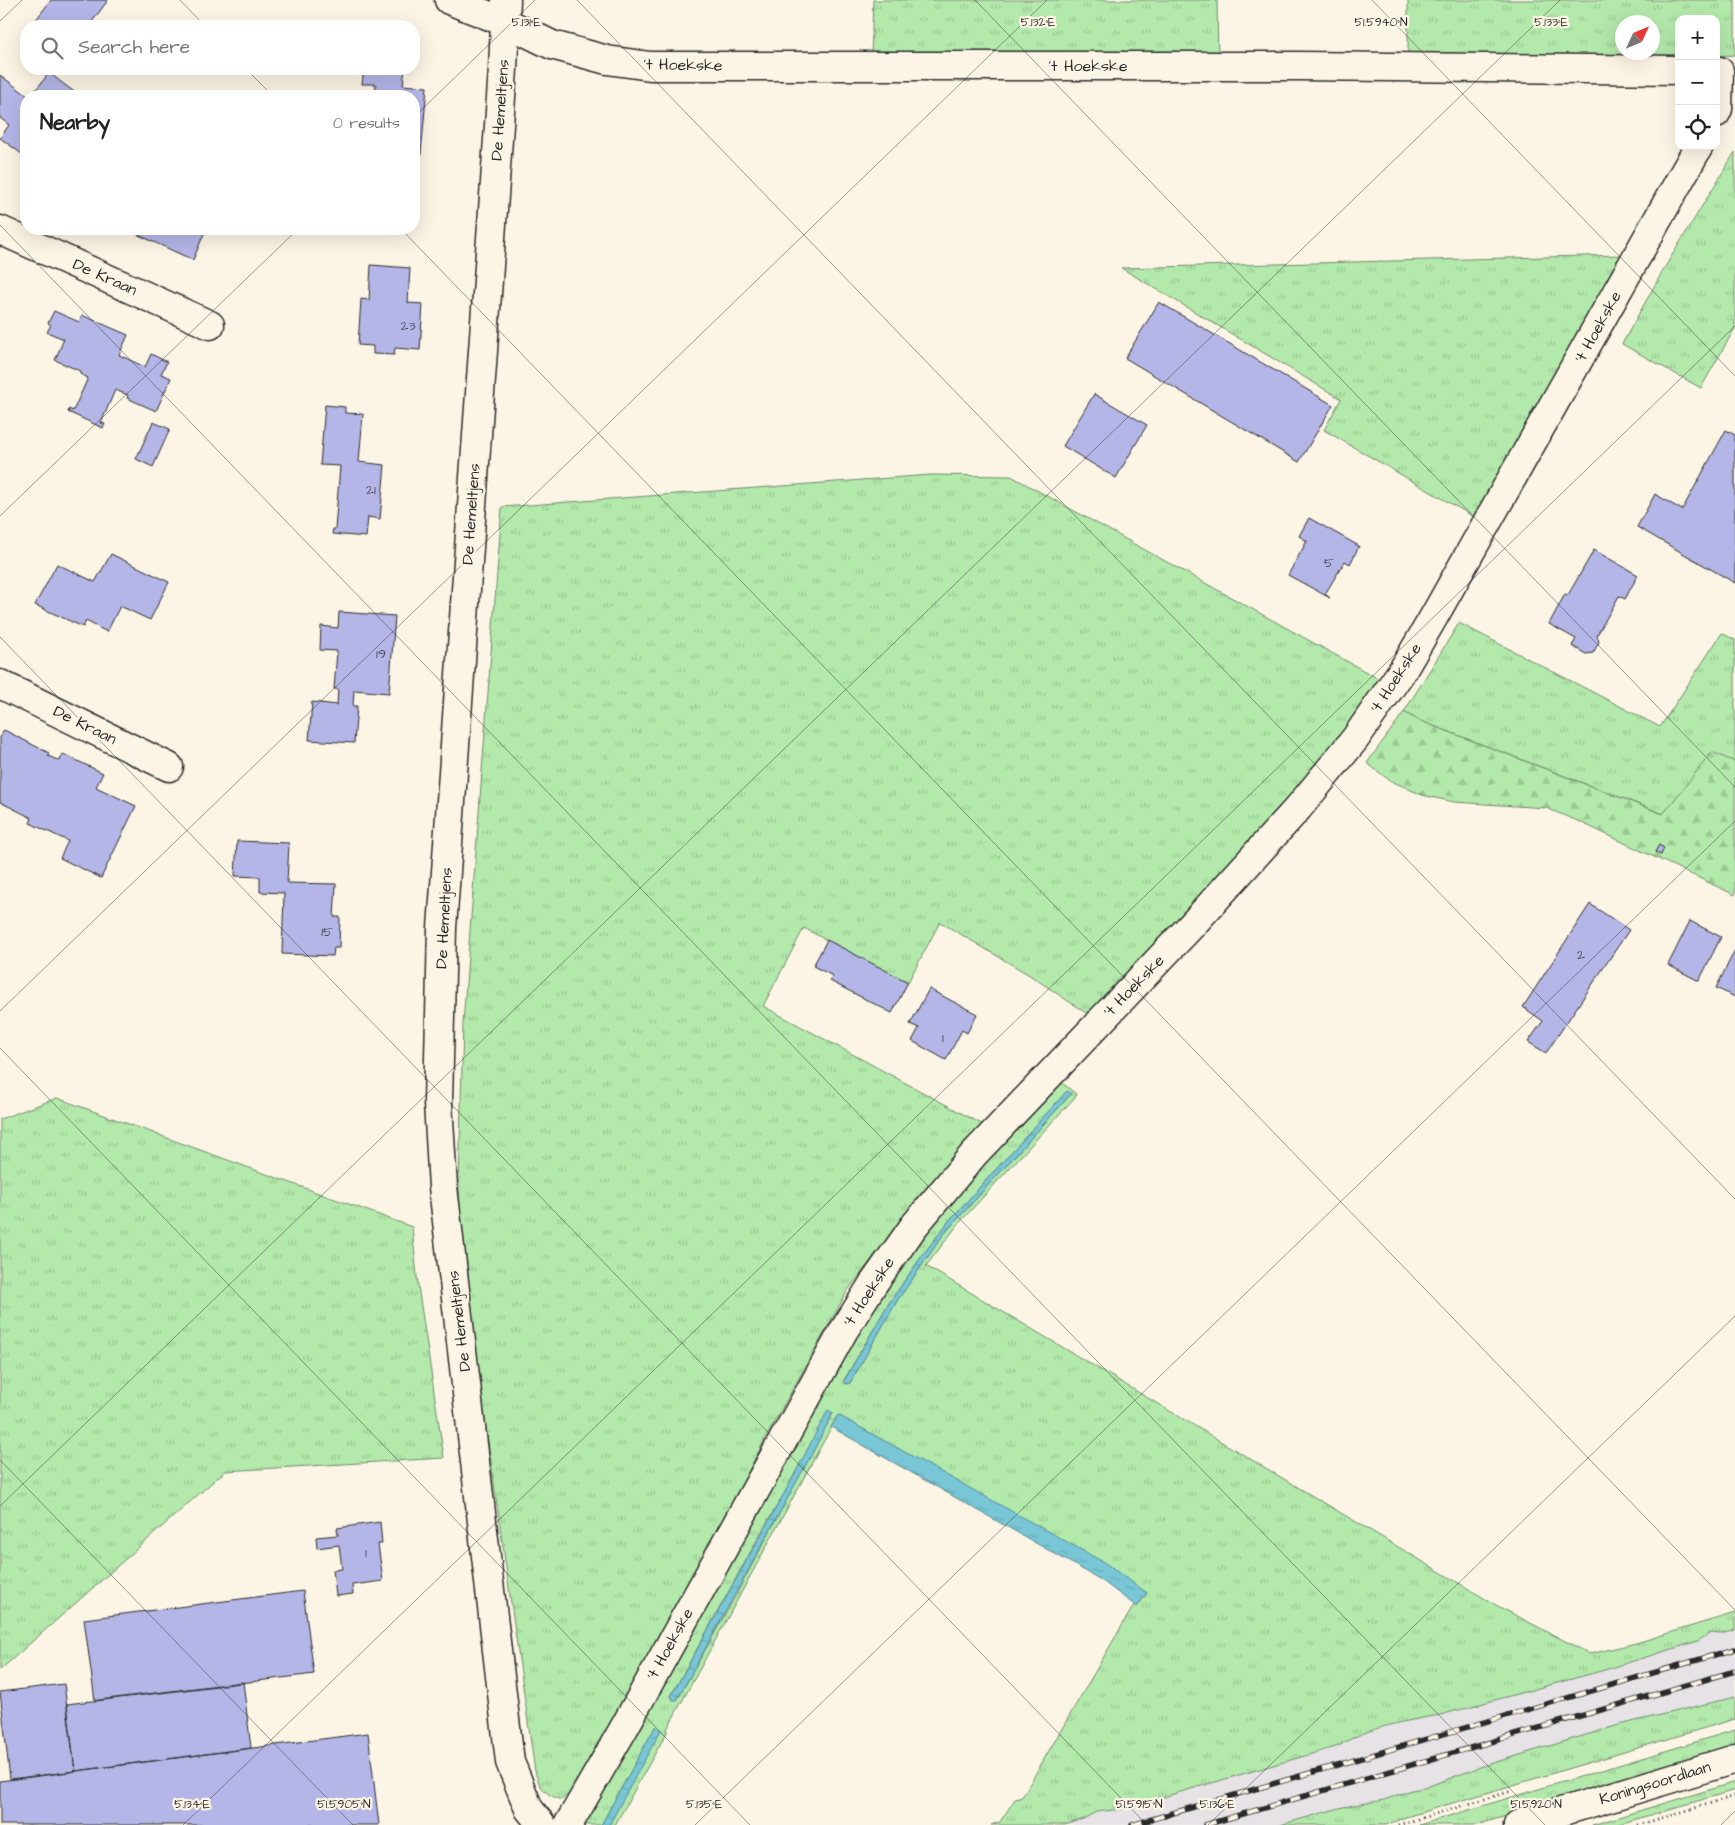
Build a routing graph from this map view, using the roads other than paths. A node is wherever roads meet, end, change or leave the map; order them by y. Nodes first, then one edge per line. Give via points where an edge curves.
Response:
1 (449, 0) edge
2 (505, 11) edge
3 (1723, 69) edge
4 (1675, 70) edge
5 (1719, 105) edge
6 (1698, 150) edge
7 (0, 230) edge
8 (210, 325) dead end
9 (0, 684) edge
10 (169, 767) dead end
11 (1735, 1759) edge
12 (542, 1825) edge
13 (568, 1825) edge
14 (1518, 1825) edge

1 - 2 street, 't Hoekske
2 - 4 street, 't Hoekske via 552,45 607,60 650,66 1298,66
2 - 12 street, De Hemeltjens via 442,928 438,1103 443,1187 510,1762 530,1809
3 - 5 street
6 - 13 street, 't Hoekske via 1428,628 1355,739 1299,807 1192,925 974,1154 914,1226 873,1284 844,1330
7 - 8 street, De Kraan
9 - 10 street, De Kraan
11 - 14 street, Koningsoordlaan

